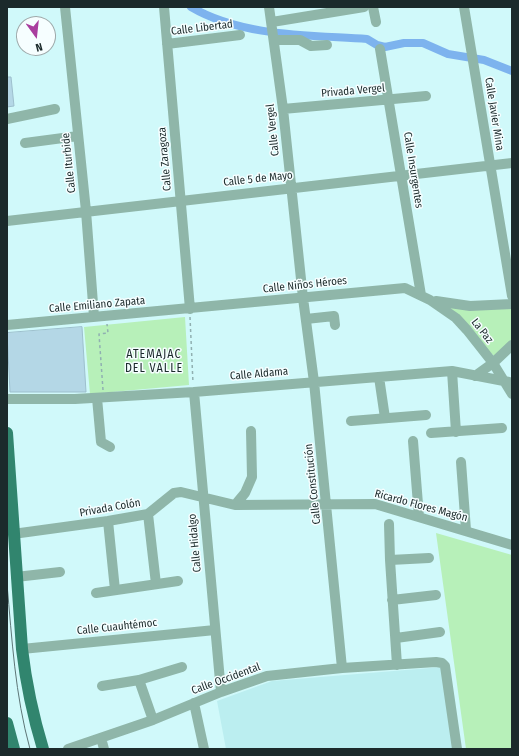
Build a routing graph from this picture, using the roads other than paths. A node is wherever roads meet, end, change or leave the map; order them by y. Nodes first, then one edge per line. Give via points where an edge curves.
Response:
1 (65, 7) edge
2 (164, 7) edge
3 (269, 7) edge
4 (364, 7) edge
5 (373, 7) edge
6 (464, 7) edge
7 (376, 22) dead end
8 (272, 24) junction
9 (240, 35) dead end
10 (274, 39) junction
11 (167, 44) junction
12 (327, 45) dead end
13 (380, 48) dead end
14 (426, 96) dead end
15 (389, 100) junction
16 (56, 109) dead end
17 (283, 109) junction
18 (7, 120) edge
19 (78, 136) junction
20 (25, 143) dead end
21 (512, 163) edge
22 (490, 165) junction
23 (401, 175) junction
24 (291, 188) junction
25 (181, 200) junction
26 (86, 211) junction
27 (7, 221) edge
28 (512, 296) edge
29 (303, 298) junction
30 (426, 298) junction
31 (512, 304) edge
32 (190, 309) junction
33 (94, 317) junction
34 (306, 319) junction
35 (7, 325) edge
36 (336, 325) dead end
37 (512, 345) edge
38 (493, 363) junction
39 (452, 371) junction
40 (475, 376) junction
41 (379, 377) junction
42 (314, 382) junction
43 (508, 382) edge
44 (194, 392) junction
45 (512, 394) edge
46 (97, 398) junction
47 (7, 399) edge
48 (426, 415) dead end
49 (385, 418) junction
50 (351, 421) dead end
51 (502, 428) dead end
52 (251, 431) dead end
53 (456, 432) junction
54 (7, 433) edge
55 (431, 434) dead end
56 (413, 441) dead end
57 (110, 447) dead end
58 (462, 462) dead end
59 (203, 497) junction
60 (235, 505) junction
61 (327, 505) junction
62 (148, 514) junction
63 (419, 518) junction
64 (108, 521) junction
65 (389, 524) dead end
66 (466, 530) junction
67 (14, 534) junction
68 (512, 545) edge
69 (429, 558) dead end
70 (390, 560) junction
71 (60, 572) dead end
72 (16, 577) junction
73 (178, 581) dead end
74 (156, 584) junction
75 (115, 590) junction
76 (96, 593) dead end
77 (436, 595) dead end
78 (392, 600) junction
79 (215, 630) junction
80 (440, 632) dead end
81 (396, 638) junction
82 (22, 649) junction
83 (397, 665) junction
84 (182, 667) dead end
85 (342, 668) junction
86 (138, 680) junction
87 (102, 686) dead end
88 (221, 692) junction
89 (194, 703) junction
90 (154, 720) junction
91 (7, 723) edge
92 (101, 738) junction
93 (14, 749) edge
94 (43, 749) edge
95 (68, 749) edge
96 (104, 749) edge
97 (204, 749) edge
98 (457, 749) edge

1 - 19 street, Calle Iturbide
2 - 11 street, Calle Zaragoza
3 - 8 street, Calle Vergel
4 - 8 street
5 - 7 street
6 - 22 street, Calle Javier Mina
8 - 10 street, Calle Vergel
9 - 11 street, Calle Libertad
10 - 12 street via 300,40 311,46
10 - 17 street, Calle Vergel
11 - 25 street, Calle Zaragoza
13 - 15 street, Calle Insurgentes
14 - 15 street, Privada Vergel
15 - 17 street, Privada Vergel
15 - 23 street, Calle Insurgentes
16 - 18 street
17 - 24 street, Calle Vergel
19 - 20 street
19 - 26 street, Calle Iturbide
21 - 22 street, Calle 5 de Mayo
22 - 23 street, Calle 5 de Mayo
22 - 28 street, Calle Javier Mina
23 - 24 street, Calle 5 de Mayo
23 - 30 street, Calle Insurgentes
24 - 25 street, Calle 5 de Mayo
24 - 29 street, Calle Vergel
25 - 26 street, Calle 5 de Mayo
25 - 32 street, Calle Zaragoza
26 - 27 street, Calle 5 de Mayo
26 - 33 street, Calle Iturbide
29 - 30 street, Calle Niños Héroes via 405,288
29 - 32 street, Calle Niños Héroes
29 - 34 street, Calle Constitución
30 - 31 street via 470,306
30 - 38 street, La Paz via 456,318
32 - 33 street, Calle Emiliano Zapata
33 - 35 street, Calle Emiliano Zapata
34 - 36 street via 334,316
34 - 42 street, Calle Constitución
37 - 38 street
38 - 40 street
38 - 43 street, La Paz
39 - 40 street, Calle Aldama
39 - 41 street, Calle Aldama
39 - 53 street
40 - 43 street, Calle Aldama
41 - 42 street, Calle Aldama
41 - 49 street
42 - 44 street, Calle Aldama
42 - 61 street, Calle Constitución
43 - 45 street, La Paz
44 - 46 street, Calle Aldama
44 - 59 street, Calle Hidalgo
46 - 47 street, Calle Aldama
46 - 57 street via 101,442
48 - 49 street
49 - 50 street
51 - 53 street
52 - 60 street via 252,477 245,493
53 - 55 street
54 - 67 main road
56 - 63 street
58 - 66 street
59 - 60 street, Ricardo Flores Magón
59 - 62 street, Privada Colón via 182,492 174,493
59 - 79 street, Calle Hidalgo
60 - 61 street, Ricardo Flores Magón
61 - 63 street, Ricardo Flores Magón via 375,504
61 - 85 street, Calle Constitución
62 - 64 street, Privada Colón
62 - 74 street
63 - 66 street, Ricardo Flores Magón
64 - 67 street, Privada Colón
64 - 75 street
65 - 70 street
66 - 68 street, Ricardo Flores Magón
67 - 72 main road
69 - 70 street
70 - 78 street
71 - 72 street
72 - 82 main road
73 - 74 street
74 - 75 street
75 - 76 street
77 - 78 street
78 - 81 street
79 - 82 street, Calle Cuauhtémoc
79 - 88 street, Calle Hidalgo
80 - 81 street
81 - 83 street
82 - 94 main road via 32,712
83 - 85 street, Calle Occidental
83 - 98 street, Calle Occidental via 436,662 445,666
84 - 86 street
85 - 88 street, Calle Occidental via 267,676
86 - 87 street
86 - 90 street
88 - 89 street, Calle Occidental
89 - 90 street, Calle Occidental
89 - 97 street
90 - 92 street, Calle Occidental
91 - 93 main road
92 - 95 street, Calle Occidental
92 - 96 street

